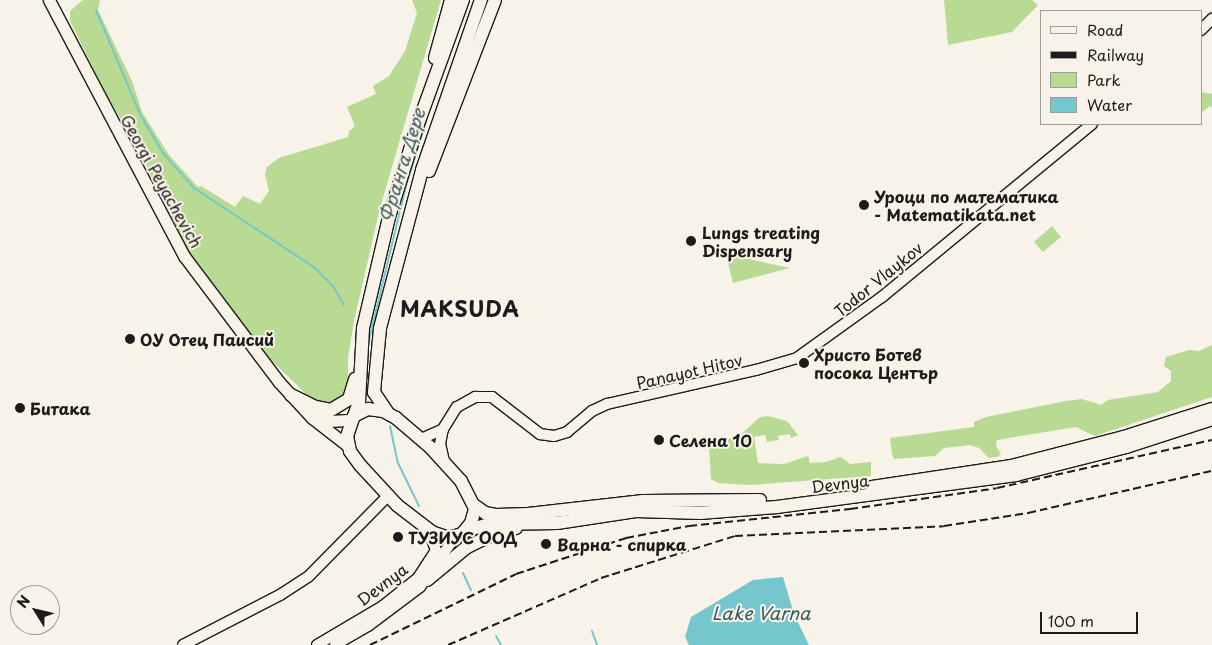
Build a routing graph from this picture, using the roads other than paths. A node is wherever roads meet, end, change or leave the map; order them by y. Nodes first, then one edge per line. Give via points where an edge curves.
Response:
1 (48, 0) edge
2 (451, 0) edge
3 (463, 0) edge
4 (481, 0) edge
5 (495, 0) edge
6 (1212, 19) edge
7 (1202, 29) edge
8 (418, 124) junction
9 (1091, 125) edge
10 (407, 220) junction
11 (820, 342) joint
12 (360, 357) junction
13 (291, 395) junction
14 (1212, 409) edge
15 (306, 412) junction
16 (388, 413) junction
17 (353, 418) junction
18 (1212, 419) edge
19 (443, 429) junction
20 (421, 439) junction
21 (348, 446) junction
22 (444, 462) junction
23 (388, 496) junction
24 (474, 505) junction
25 (545, 524) junction
26 (427, 528) junction
27 (460, 534) junction
28 (427, 580) junction
29 (183, 645) edge
30 (317, 645) edge
31 (335, 645) edge

1 - 13 main road, Georgi Peyachevich via 168,231 245,340
2 - 8 highway
3 - 8 highway
4 - 10 highway
5 - 10 highway via 446,133
6 - 7 street
8 - 12 highway via 369,297
9 - 11 street, Todor Vlaykov via 882,297
10 - 16 highway via 375,358 374,392
11 - 19 street, Panayot Hitov via 796,358 756,370 599,407 567,432 554,436 540,434 499,402 484,396 464,402 451,414
12 - 13 highway via 352,394 340,407 321,409
12 - 17 highway via 359,402
13 - 15 main road, Georgi Peyachevich
14 - 24 highway, Devnya via 1124,437 1011,466 884,486 770,499 620,502 528,514 496,515 485,513
15 - 17 main road, Georgi Peyachevich via 324,420
15 - 21 main road, Georgi Peyachevich
16 - 17 highway via 368,410
16 - 20 highway
17 - 21 highway via 348,431
18 - 25 highway, Devnya via 1126,447 1006,476 777,507 700,513 636,511
19 - 20 street
19 - 22 street via 440,444
20 - 22 highway
21 - 23 highway
22 - 24 highway via 464,486
23 - 26 highway
23 - 29 street via 308,577
24 - 27 highway via 471,523
25 - 27 highway, Devnya via 490,524
25 - 28 highway via 490,536 459,553
26 - 27 highway via 441,536
26 - 30 street, Devnya via 436,550 418,578 357,623
27 - 28 street, Devnya
28 - 31 street, Devnya via 390,610

